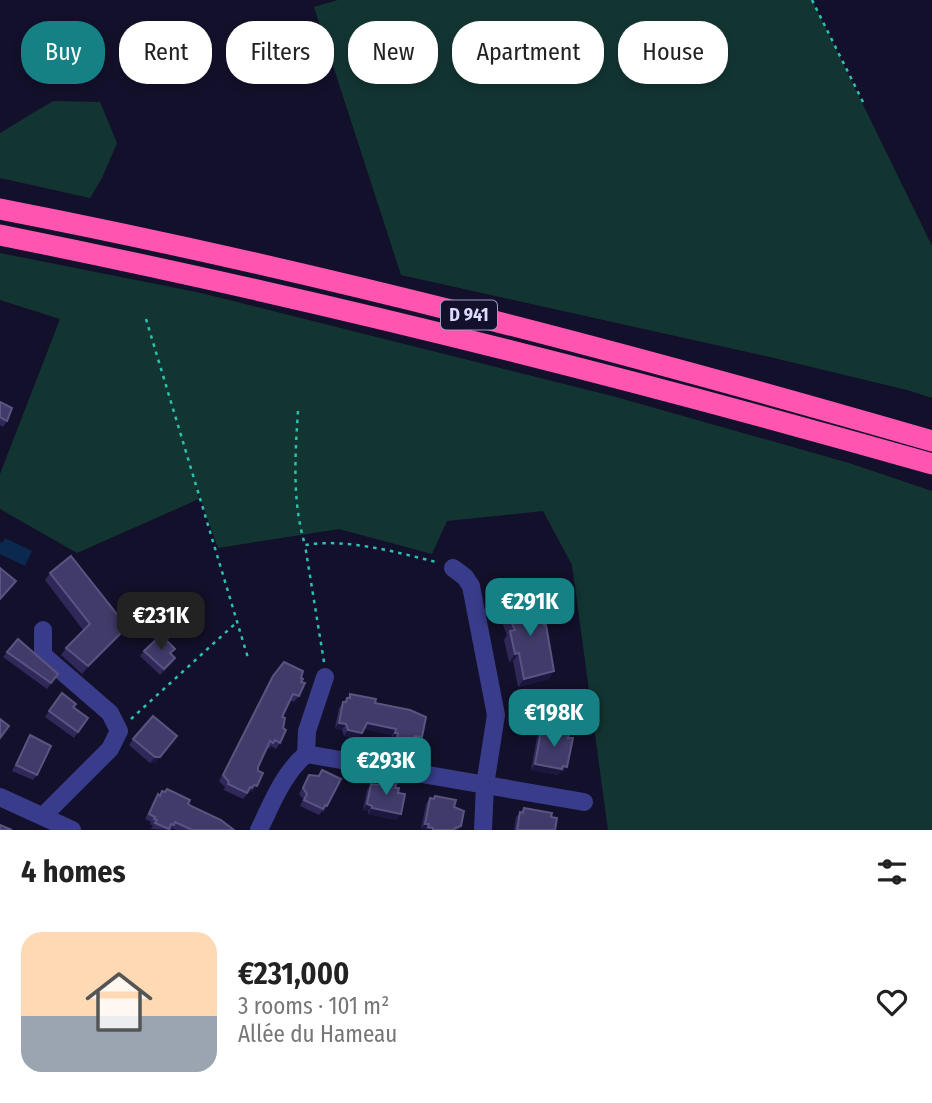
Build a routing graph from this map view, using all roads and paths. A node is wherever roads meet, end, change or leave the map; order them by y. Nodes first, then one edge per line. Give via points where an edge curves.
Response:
1 (812, 0) edge
2 (864, 104) dead end
3 (0, 209) edge
4 (0, 235) edge
5 (146, 318) dead end
6 (298, 411) dead end
7 (932, 441) edge
8 (932, 464) edge
9 (305, 545) junction
10 (453, 568) joint
11 (237, 622) junction
12 (43, 630) dead end
13 (248, 658) dead end
14 (324, 677) joint
15 (118, 731) junction
16 (306, 754) junction
17 (485, 785) junction
18 (0, 797) edge
19 (584, 802) dead end
20 (43, 816) junction
21 (72, 830) edge
22 (259, 830) edge
23 (483, 830) edge

1 - 2 path
3 - 7 highway, D 941 via 461,313
4 - 8 highway, D 941 via 441,333
5 - 11 path
6 - 9 path via 294,464 297,519
9 - 10 path via 341,542
9 - 14 path
10 - 17 street via 471,586 496,715
11 - 13 path
11 - 15 path
12 - 15 street via 43,655 110,713
14 - 16 street via 307,731
15 - 20 street via 110,749
16 - 17 street
16 - 22 street via 283,780
17 - 19 street
17 - 23 street
18 - 20 street
20 - 21 street

